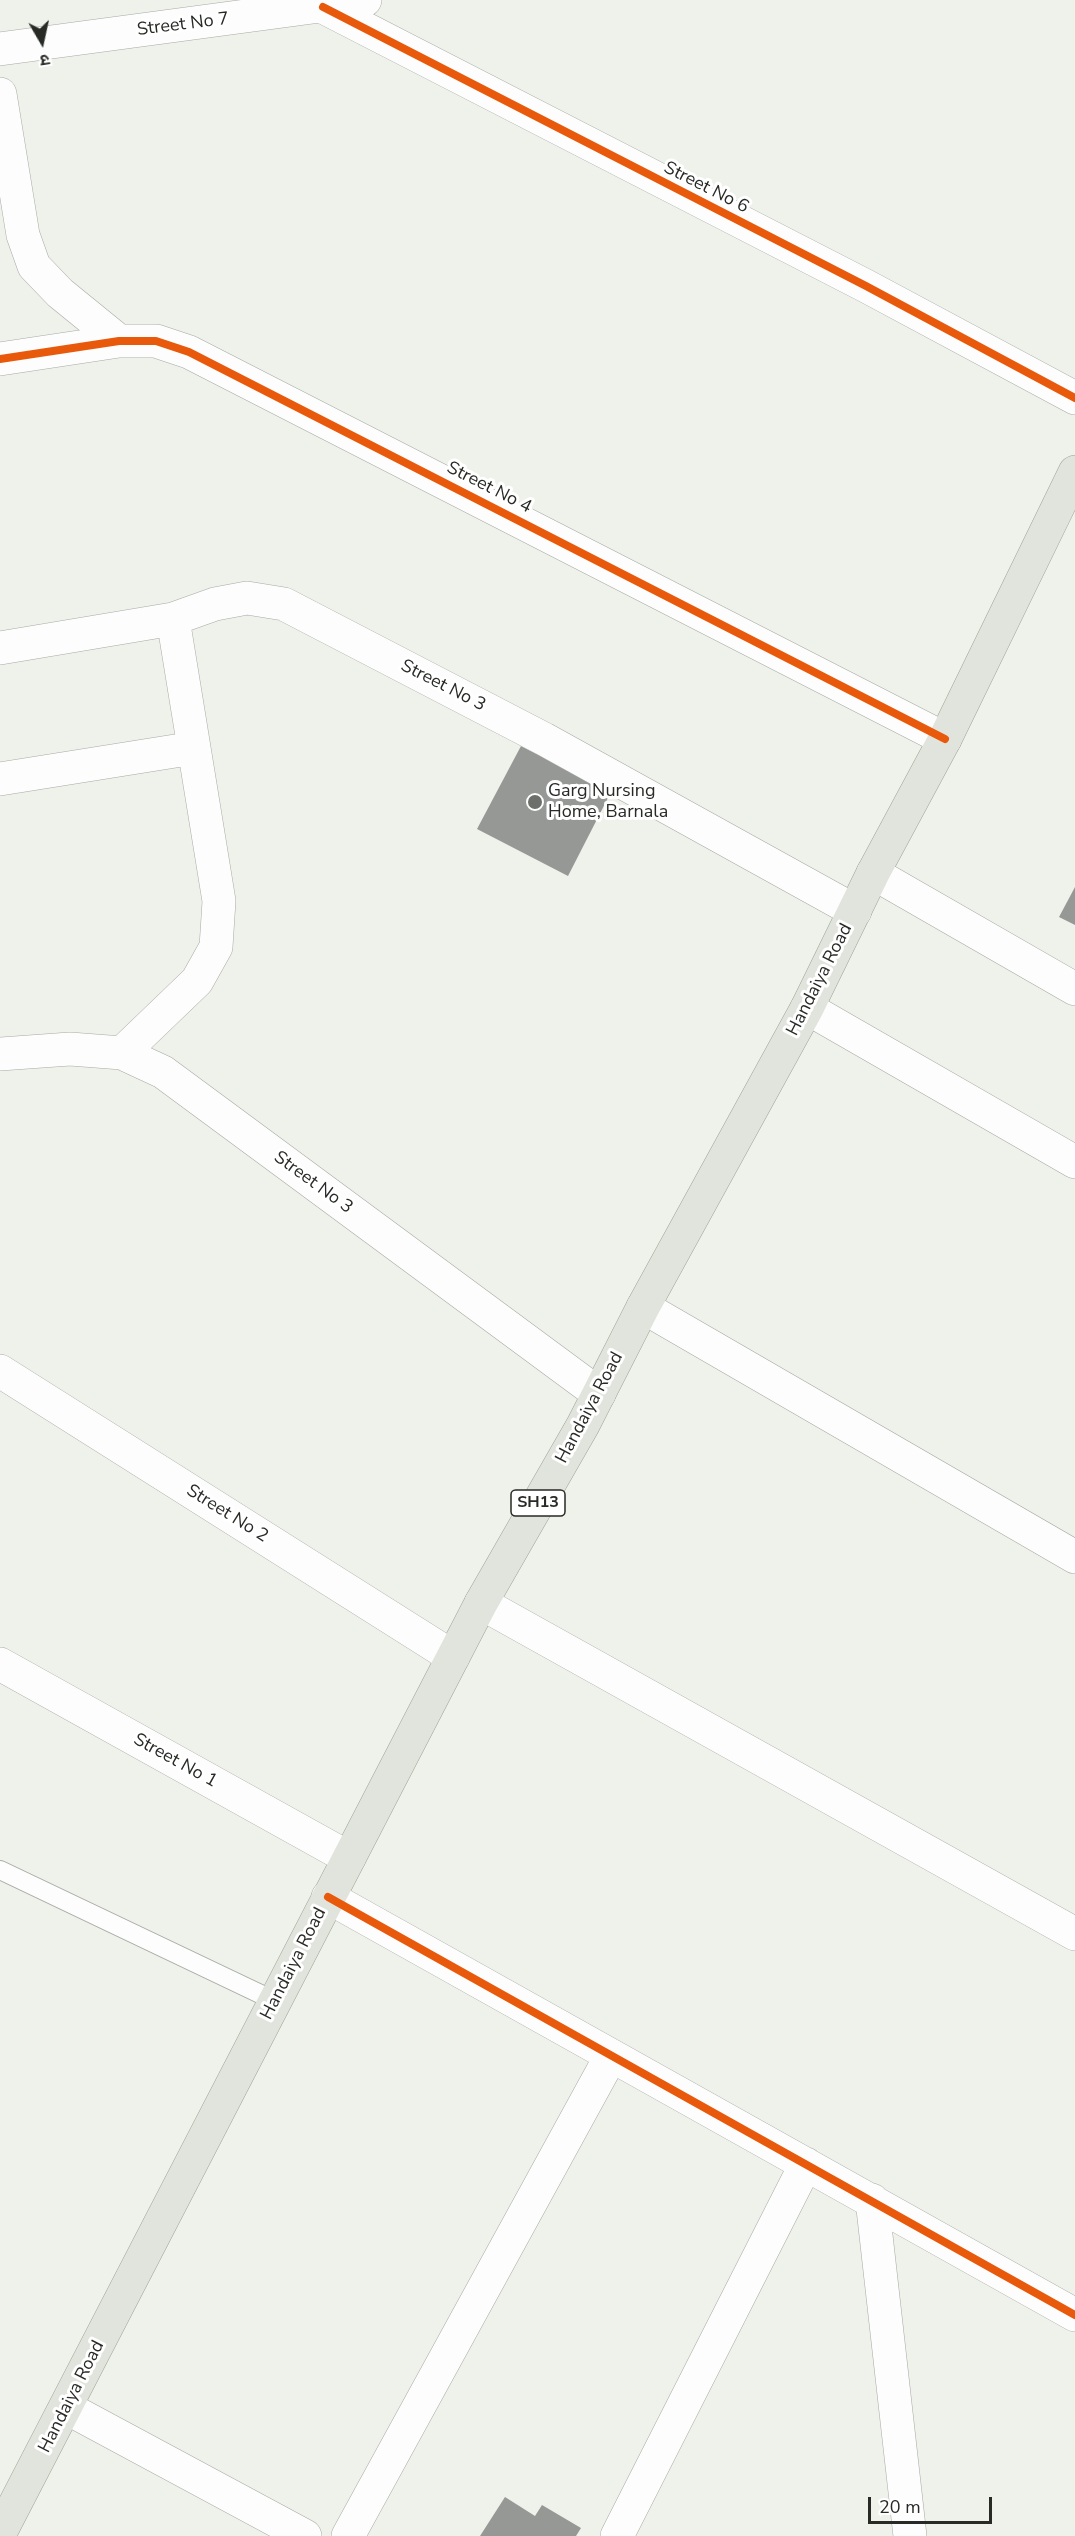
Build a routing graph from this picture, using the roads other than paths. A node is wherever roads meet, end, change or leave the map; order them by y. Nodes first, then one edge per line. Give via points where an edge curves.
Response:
1 (365, 0) edge
2 (322, 7) junction
3 (0, 49) edge
4 (0, 94) edge
5 (119, 341) junction
6 (0, 360) edge
7 (1075, 398) edge
8 (1075, 472) edge
9 (173, 619) junction
10 (0, 648) edge
11 (945, 739) junction
12 (194, 748) junction
13 (0, 779) edge
14 (873, 873) junction
15 (855, 911) junction
16 (1075, 989) edge
17 (807, 1008) junction
18 (122, 1053) junction
19 (0, 1054) edge
20 (1075, 1162) edge
21 (643, 1307) junction
22 (0, 1371) edge
23 (599, 1394) junction
24 (1075, 1557) edge
25 (481, 1603) junction
26 (453, 1657) junction
27 (0, 1664) edge
28 (349, 1858) junction
29 (0, 1870) edge
30 (328, 1897) junction
31 (1075, 1934) edge
32 (275, 2001) junction
33 (611, 2056) junction
34 (806, 2164) junction
35 (872, 2200) junction
36 (1075, 2315) edge
37 (67, 2408) junction
38 (0, 2534) edge
39 (305, 2536) edge
40 (348, 2536) edge
41 (617, 2536) edge
42 (910, 2536) edge

1 - 2 street, Street No 7
2 - 3 street, Street No 7
2 - 7 street, Street No 6
4 - 5 street via 23,235 34,266 60,294
5 - 6 street, Street No 4
5 - 11 street, Street No 4 via 156,341 189,352
8 - 11 main road, Handaiya Road / SH13
9 - 10 street, Street No 3
9 - 12 street
9 - 15 street, Street No 3 via 247,598 284,604 544,739
11 - 14 main road, Handaiya Road / SH13
12 - 13 street
12 - 18 street via 219,901 216,946 196,981
14 - 15 main road, Handaiya Road / SH13
14 - 16 street
15 - 17 main road, Handaiya Road / SH13
17 - 20 street
17 - 21 main road, Handaiya Road / SH13
18 - 19 street, Street No 3 via 70,1049
18 - 23 street, Street No 3 via 163,1072
21 - 23 main road, Handaiya Road / SH13
21 - 24 street
22 - 26 street, Street No 2
23 - 25 main road, Handaiya Road / SH13
25 - 26 main road, Handaiya Road / SH13
25 - 31 street
26 - 28 main road, Handaiya Road / SH13
27 - 28 street, Street No 1
28 - 30 main road, Handaiya Road / SH13
29 - 32 lane
30 - 32 main road, Handaiya Road / SH13
30 - 33 street
32 - 37 main road, Handaiya Road / SH13
33 - 34 street
33 - 40 street
34 - 35 street
34 - 41 street
35 - 36 street
35 - 42 street
37 - 38 main road, Handaiya Road / SH13
37 - 39 street

